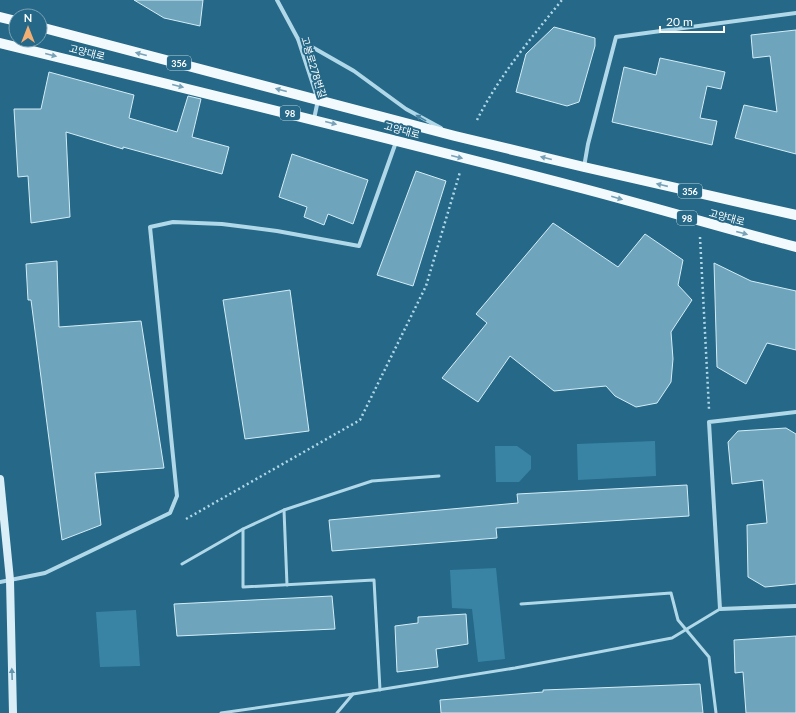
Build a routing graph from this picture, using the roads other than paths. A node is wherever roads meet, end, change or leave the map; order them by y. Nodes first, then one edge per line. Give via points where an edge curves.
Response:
1 (277, 0) edge
2 (796, 13) edge
3 (48, 29) edge
4 (298, 39) junction
5 (0, 43) edge
6 (318, 100) junction
7 (314, 119) junction
8 (455, 136) junction
9 (396, 142) junction
10 (584, 167) junction
11 (796, 215) edge
12 (796, 248) edge
13 (796, 412) edge
14 (440, 476) dead end
15 (0, 478) edge
16 (284, 510) junction
17 (243, 529) junction
18 (182, 564) dead end
19 (10, 580) junction
20 (0, 582) edge
21 (288, 585) junction
22 (521, 604) dead end
23 (796, 606) edge
24 (720, 610) junction
25 (685, 630) junction
26 (380, 690) junction
27 (353, 694) junction
28 (13, 713) edge
29 (221, 713) edge
30 (337, 713) edge
31 (716, 713) edge

1 - 4 street, 고봉로278번길
2 - 10 street via 616,37
6 -> 3 main road, 고양대로 / 356
4 - 6 street, 고봉로278번길
8 -> 4 street via 406,110 354,71
5 -> 7 main road, 고양대로 / 98
6 - 7 street, 고봉로278번길
6 - 8 main road, 고양대로 / 356
7 -> 9 main road, 고양대로 / 98
10 -> 8 main road, 고양대로 / 356
9 -> 12 main road, 고양대로 / 98 via 579,187
9 - 19 street via 359,246 222,224 173,222 150,227 177,496 170,513 45,573
11 -> 10 main road, 고양대로 / 356
13 - 24 street via 709,422
14 - 16 lane via 372,481
15 - 19 main road
16 - 17 lane
16 - 21 lane
17 - 18 lane
17 - 21 lane via 243,587
19 - 20 street
28 -> 19 main road
21 - 26 lane via 374,580
22 - 25 lane via 671,593 678,620
23 - 24 street
24 - 25 lane
25 - 26 lane via 672,638 515,668
25 - 31 lane via 709,658
26 - 27 lane
27 - 29 lane
27 - 30 lane

